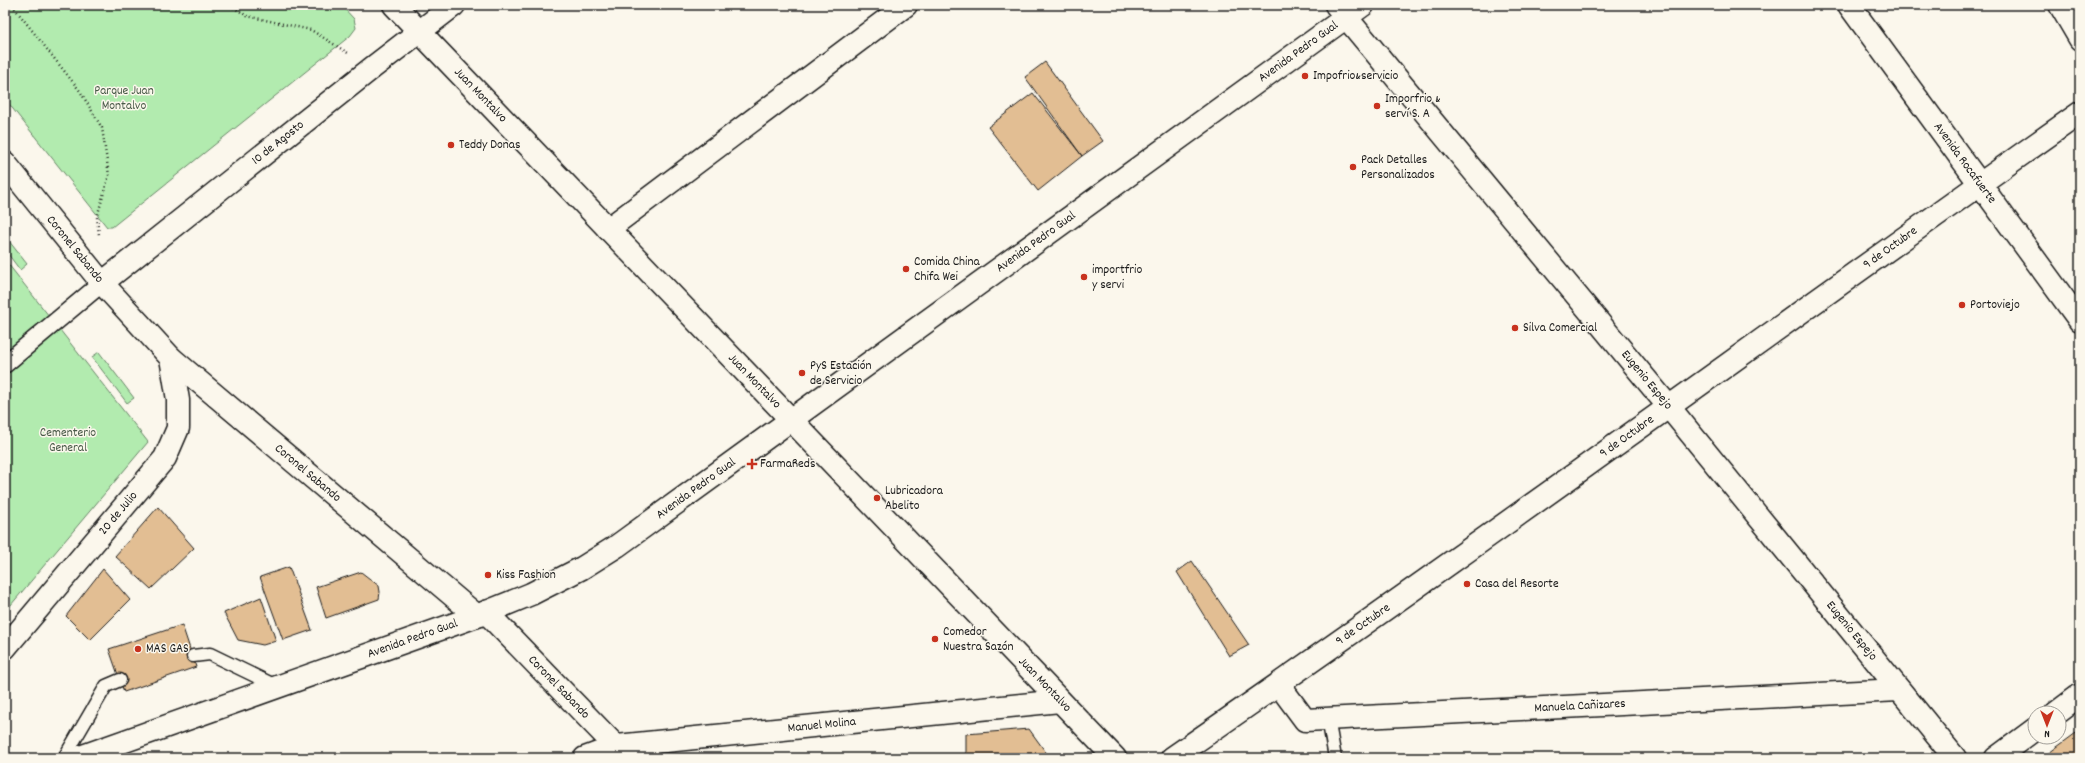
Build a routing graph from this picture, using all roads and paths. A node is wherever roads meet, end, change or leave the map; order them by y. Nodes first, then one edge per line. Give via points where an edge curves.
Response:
1 (12, 5) edge
2 (230, 5) edge
3 (394, 5) edge
4 (454, 5) edge
5 (906, 5) edge
6 (1849, 5) edge
7 (2060, 5) edge
8 (1348, 9) edge
9 (420, 32) junction
10 (2080, 39) edge
11 (372, 68) junction
12 (2080, 113) edge
13 (5, 163) edge
14 (1979, 184) junction
15 (608, 229) junction
16 (99, 239) dead end
17 (102, 283) junction
18 (2080, 321) edge
19 (171, 358) junction
20 (5, 364) edge
21 (1669, 408) junction
22 (792, 420) junction
23 (482, 614) junction
24 (5, 648) edge
25 (193, 656) dead end
26 (120, 680) dead end
27 (1279, 684) junction
28 (279, 688) junction
29 (1899, 690) junction
30 (2080, 695) edge
31 (1060, 701) junction
32 (2067, 705) edge
33 (1328, 718) junction
34 (2027, 735) edge
35 (622, 752) edge
36 (64, 758) edge
37 (77, 758) edge
38 (585, 758) edge
39 (1115, 758) edge
40 (1172, 758) edge
41 (1334, 758) edge
42 (1955, 758) edge
43 (1996, 758) edge

1 - 16 path via 80,91 102,128 109,174 97,217
2 - 11 path via 247,16 311,30
3 - 9 main road, Juan Montalvo
4 - 9 main road, 10 de Agosto
5 - 15 main road
6 - 14 main road, Avenida Rocafuerte
7 - 10 main road
8 - 21 main road, Eugenio Espejo
8 - 22 main road, Avenida Pedro Gual
9 - 11 main road, 10 de Agosto
9 - 15 main road, Juan Montalvo
11 - 17 main road, 10 de Agosto
12 - 14 main road, 9 de Octubre
13 - 17 main road, Coronel Sabando
14 - 18 main road, Avenida Rocafuerte
14 - 21 main road, 9 de Octubre
15 - 22 main road, Juan Montalvo
17 - 19 main road, Coronel Sabando
17 - 20 street
19 - 23 main road, Coronel Sabando
19 - 24 main road, 20 de Julio via 178,400 178,428 165,458
21 - 27 main road, 9 de Octubre
21 - 29 main road, Eugenio Espejo
22 - 23 main road, Avenida Pedro Gual via 594,560 531,594
22 - 31 main road, Juan Montalvo
23 - 28 main road, Avenida Pedro Gual
23 - 35 main road, Coronel Sabando
25 - 28 lane via 210,654
26 - 36 lane via 106,686
27 - 33 main road, Manuela Cañizares via 1305,720
27 - 40 main road, 9 de Octubre
28 - 37 main road, Avenida Pedro Gual
29 - 33 main road, Manuela Cañizares
29 - 42 main road, Eugenio Espejo
30 - 32 main road
31 - 35 main road, Manuel Molina
31 - 39 main road, Juan Montalvo
33 - 41 lane
34 - 43 main road
35 - 38 main road, Manuel Molina

